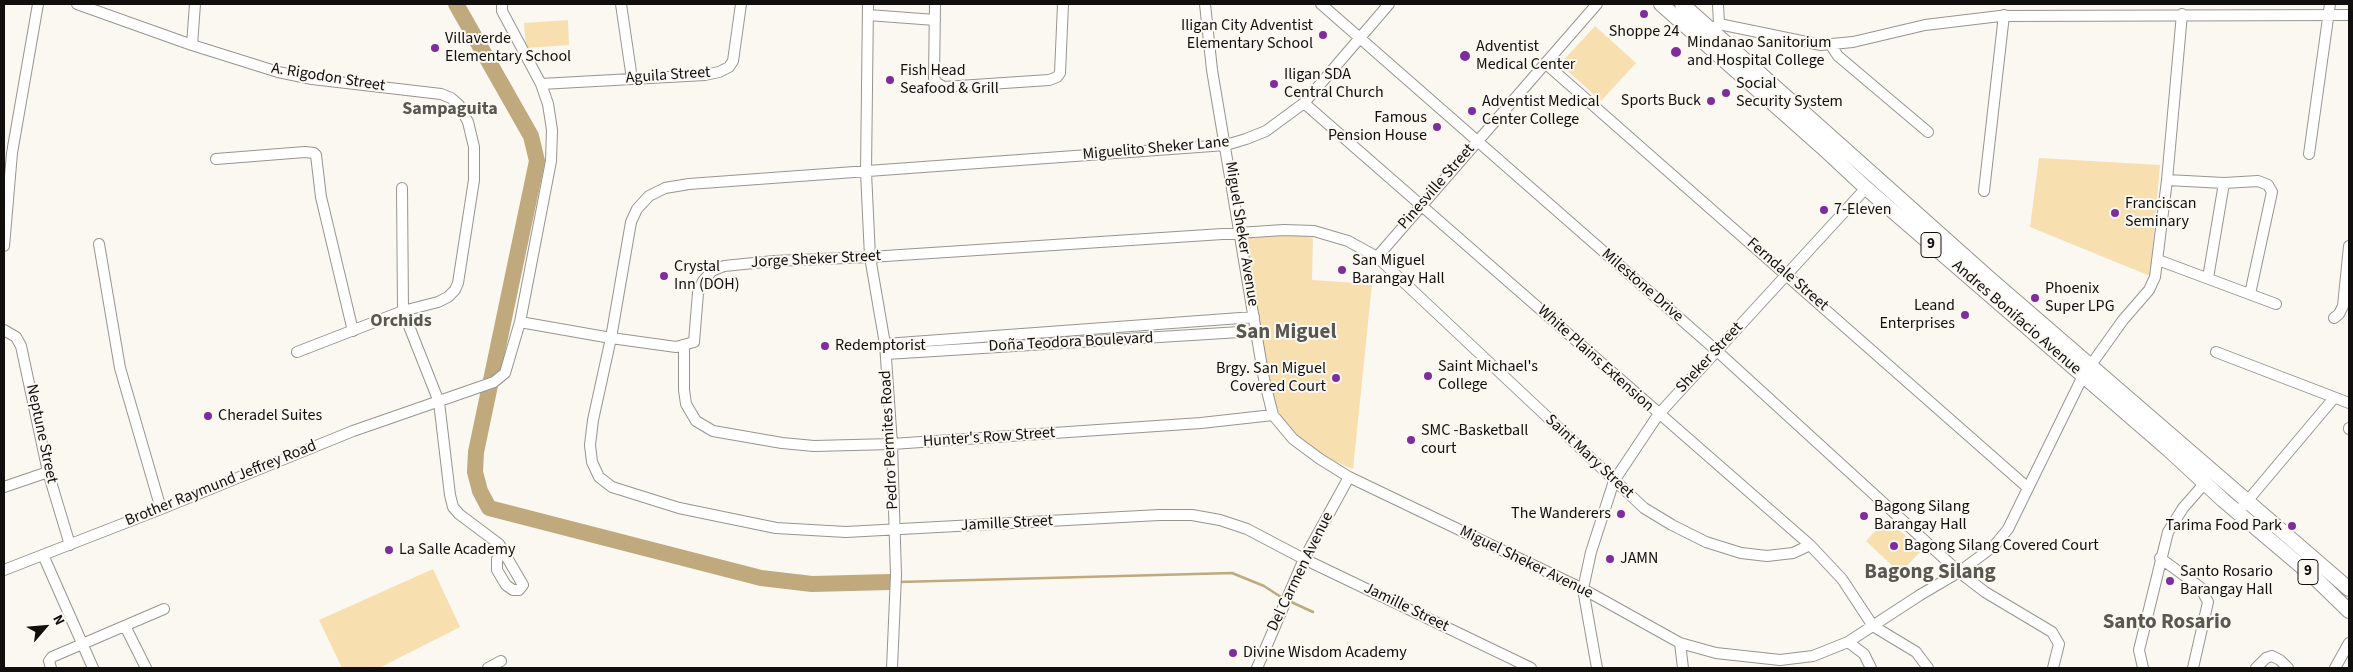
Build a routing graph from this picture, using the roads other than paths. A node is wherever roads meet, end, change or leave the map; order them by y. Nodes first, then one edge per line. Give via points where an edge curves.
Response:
1 (38, 4) edge
2 (77, 4) edge
3 (195, 4) edge
4 (502, 4) edge
5 (622, 4) edge
6 (741, 4) edge
7 (868, 4) edge
8 (936, 4) edge
9 (1063, 4) edge
10 (1205, 4) edge
11 (1321, 4) edge
12 (1389, 4) edge
13 (1597, 4) edge
14 (1661, 4) edge
15 (1682, 4) edge
16 (1718, 4) edge
17 (2330, 4) edge
18 (2182, 14) junction
19 (868, 15) junction
20 (2349, 15) edge
21 (2004, 16) junction
22 (2329, 16) junction
23 (935, 20) junction
24 (1715, 27) junction
25 (1360, 37) junction
26 (1702, 42) junction
27 (1830, 44) junction
28 (192, 45) junction
29 (1545, 63) junction
30 (632, 79) junction
31 (541, 84) junction
32 (1304, 103) junction
33 (1928, 132) dead end
34 (1477, 141) junction
35 (1226, 145) junction
36 (8, 152) edge
37 (2309, 154) dead end
38 (216, 159) dead end
39 (866, 172) junction
40 (2167, 180) junction
41 (2224, 183) junction
42 (402, 188) dead end
43 (1866, 188) junction
44 (6, 191) edge
45 (1984, 191) dead end
46 (1421, 204) junction
47 (1240, 232) junction
48 (98, 244) dead end
49 (4, 246) edge
50 (2349, 246) edge
51 (870, 257) junction
52 (1377, 257) junction
53 (2158, 260) junction
54 (1786, 275) junction
55 (2208, 278) junction
56 (2250, 294) junction
57 (2276, 304) dead end
58 (403, 311) junction
59 (1254, 316) junction
60 (2334, 318) dead end
61 (520, 322) junction
62 (4, 330) edge
63 (353, 331) junction
64 (1256, 331) junction
65 (611, 338) junction
66 (684, 346) junction
67 (885, 349) junction
68 (1717, 351) junction
69 (297, 352) dead end
70 (2216, 352) dead end
71 (2087, 371) junction
72 (2334, 398) junction
73 (439, 402) junction
74 (2349, 403) edge
75 (1658, 414) junction
76 (1273, 415) junction
77 (892, 444) junction
78 (48, 472) junction
79 (1349, 477) junction
80 (1614, 480) junction
81 (2204, 484) junction
82 (4, 487) edge
83 (2028, 488) junction
84 (2248, 502) junction
85 (161, 509) junction
86 (2238, 512) junction
87 (894, 530) junction
88 (70, 545) junction
89 (1810, 545) junction
90 (503, 552) dead end
91 (43, 555) junction
92 (2160, 558) junction
93 (1304, 559) junction
94 (4, 570) edge
95 (1959, 572) junction
96 (1583, 589) junction
97 (2349, 589) edge
98 (164, 609) dead end
99 (2349, 611) edge
100 (126, 626) junction
101 (1873, 626) junction
102 (1848, 642) junction
103 (1680, 643) junction
104 (2349, 643) edge
105 (81, 645) junction
106 (501, 661) dead end
107 (51, 668) edge
108 (93, 668) edge
109 (146, 668) edge
110 (488, 668) edge
111 (892, 668) edge
112 (1256, 668) edge
113 (1531, 668) edge
114 (1597, 668) edge
115 (1683, 668) edge
116 (1871, 668) edge
117 (1928, 668) edge
118 (2053, 668) edge
119 (2143, 668) edge
120 (2193, 668) edge
121 (2256, 668) edge
122 (2288, 668) edge
123 (2335, 668) edge

1 - 36 street
2 - 28 street, A. Rigodon Street
3 - 28 street
4 - 31 street via 502,11
5 - 30 street
6 - 30 street, Aguila Street via 733,61 728,67 705,75
7 - 19 street, Pedro Permites Road
8 - 23 street
9 - 23 street via 1060,74 1049,80 939,85 934,78
10 - 35 street, Miguel Sheker Avenue via 1212,70
11 - 25 street, Milestone Drive
12 - 25 street, Miguelito Sheker Lane
13 - 29 street, Pinesville Street
14 - 26 highway, Andres Bonifacio Avenue / 9
15 - 24 highway, Andres Bonifacio Avenue / 9
16 - 24 street
17 - 22 street
18 - 21 street
18 - 22 street
18 - 40 street, Miguel Sheker Avenue
19 - 23 street
19 - 39 street, Pedro Permites Road
20 - 22 street
21 - 27 street via 1925,25
21 - 45 street
22 - 37 street
24 - 26 street
24 - 27 street
24 - 71 highway, Andres Bonifacio Avenue / 9
25 - 32 street, Miguelito Sheker Lane
25 - 34 street, Milestone Drive
26 - 43 highway, Andres Bonifacio Avenue / 9
27 - 33 street via 1838,56
28 - 58 street, A. Rigodon Street via 278,72 441,94 459,105 468,122 474,147 474,172 458,283 448,297
29 - 34 street, Pinesville Street
29 - 54 street, Ferndale Street
30 - 31 street, Aguila Street
31 - 61 street via 552,130 551,161
32 - 35 street, Miguelito Sheker Lane via 1266,131
32 - 46 street, White Plains Extension
34 - 46 street, Pinesville Street
34 - 68 street, Milestone Drive
35 - 39 street, Miguelito Sheker Lane
35 - 47 street, Miguel Sheker Avenue
36 - 44 street
38 - 63 street via 305,152 316,155 321,198
39 - 51 street, Pedro Permites Road
39 - 65 street, Miguelito Sheker Lane via 689,184 665,188 649,196 631,222
40 - 41 street
40 - 53 street, Miguel Sheker Avenue
41 - 55 street
41 - 56 street via 2258,181 2268,185 2272,192
42 - 58 street
43 - 54 street, Sheker Street
43 - 71 highway, Andres Bonifacio Avenue / 9
44 - 49 street
46 - 52 street, Pinesville Street
46 - 75 street, White Plains Extension
47 - 51 street, Jorge Sheker Street
47 - 52 street, Saint Mary Street via 1314,231 1348,241
47 - 59 street, Miguel Sheker Avenue
48 - 85 street via 120,368
50 - 60 street via 2343,306
51 - 66 street, Jorge Sheker Street via 765,262 724,266 712,271 703,280 698,293 694,342
51 - 67 street, Pedro Permites Road
52 - 80 street, Saint Mary Street
53 - 55 street
53 - 71 street, Miguel Sheker Avenue via 2149,290
54 - 68 street, Sheker Street
54 - 83 street, Ferndale Street
55 - 56 street
56 - 57 street
58 - 63 street, A. Rigodon Street
58 - 73 street
59 - 64 street, Miguel Sheker Avenue
59 - 67 street, Doña Teodora Boulevard
61 - 65 street
61 - 73 street, Brother Raymund Jeffrey Road via 505,373 494,382
62 - 78 street, Neptune Street via 16,337 21,346
63 - 69 street, A. Rigodon Street
64 - 67 street, Doña Teodora Boulevard
64 - 76 street, Miguel Sheker Avenue
65 - 66 street
65 - 87 street, Jamille Street via 590,445 592,462 599,477 612,487 679,508 776,528 846,532
66 - 77 street, Hunter's Row Street via 686,404 702,426 713,431 782,443 814,446
67 - 77 street, Pedro Permites Road
68 - 75 street, Sheker Street
68 - 95 street, Milestone Drive
70 - 72 street
71 - 81 highway, Andres Bonifacio Avenue / 9
71 - 83 street, Miguel Sheker Avenue
71 - 84 highway, Andres Bonifacio Avenue / 9
72 - 74 street
72 - 84 street
73 - 85 street, Brother Raymund Jeffrey Road via 353,431
73 - 90 street via 453,507 495,539
75 - 80 street, Sheker Street
75 - 89 street, White Plains Extension
76 - 77 street, Hunter's Row Street via 1201,424
76 - 79 street, Miguel Sheker Avenue via 1293,439
77 - 87 street, Pedro Permites Road
78 - 82 street
78 - 88 street, Neptune Street
79 - 93 street, Del Carmen Avenue
79 - 96 street, Miguel Sheker Avenue
80 - 89 street, Saint Mary Street via 1644,508 1706,542 1741,553 1767,556 1793,553
80 - 96 street, Sheker Street
81 - 86 highway, Andres Bonifacio Avenue / 9
81 - 92 street via 2168,532
83 - 95 street, Miguel Sheker Avenue via 2008,529 1994,546
84 - 86 street
84 - 97 highway, Andres Bonifacio Avenue / 9
85 - 88 street, Brother Raymund Jeffrey Road
86 - 99 highway, Andres Bonifacio Avenue / 9
87 - 93 street, Jamille Street via 1159,515 1192,516 1220,520 1246,529
87 - 111 street, Pedro Permites Road via 896,575
88 - 91 street, Brother Raymund Jeffrey Road
89 - 101 street, White Plains Extension via 1842,579
91 - 94 street, Brother Raymund Jeffrey Road
91 - 105 street
92 - 119 street via 2139,650
92 - 120 street via 2200,587 2208,602
93 - 112 street, Del Carmen Avenue
93 - 113 street, Jamille Street
95 - 101 street, Miguel Sheker Avenue
95 - 118 street, Milestone Drive via 1985,592 2052,632 2059,644
96 - 103 street, Miguel Sheker Avenue
96 - 114 street, Sheker Street
98 - 100 street
100 - 105 street
100 - 109 street
101 - 102 street, Miguel Sheker Avenue
101 - 117 street via 1916,652
102 - 103 street, Miguel Sheker Avenue via 1813,656 1780,660 1716,653
102 - 116 street via 1864,654
103 - 115 street
104 - 123 street
105 - 107 street via 52,657 49,661
105 - 108 street
106 - 110 street
121 - 122 street via 2272,656

